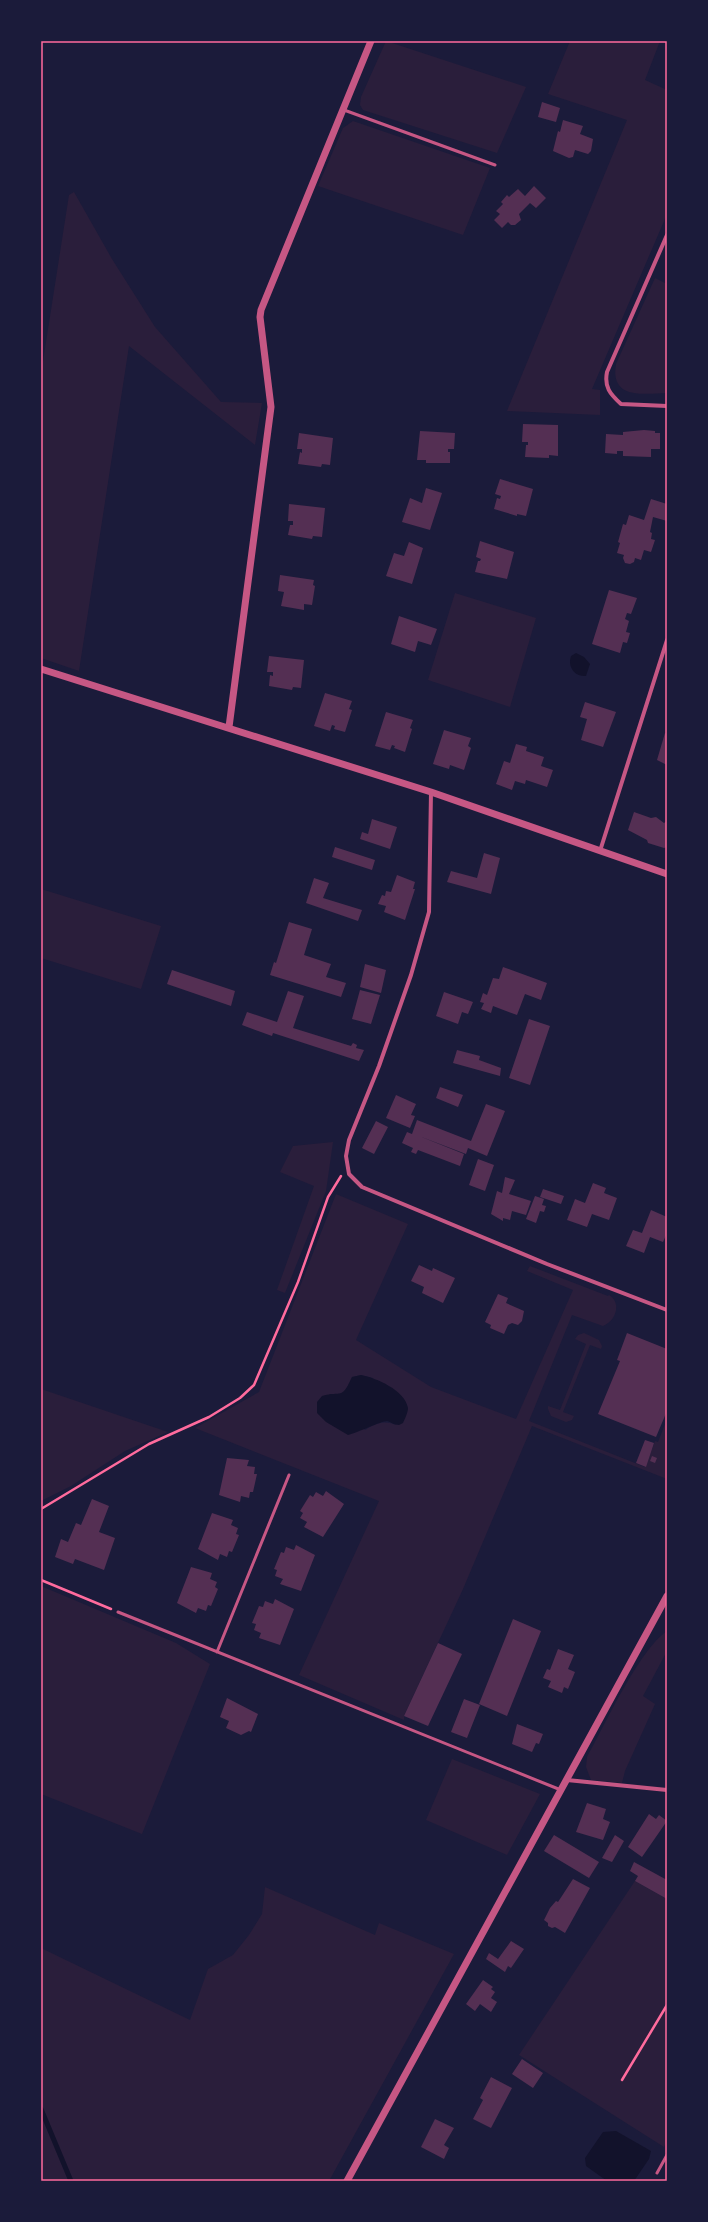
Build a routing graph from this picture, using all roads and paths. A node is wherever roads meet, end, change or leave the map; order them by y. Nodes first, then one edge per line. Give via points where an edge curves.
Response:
1 (371, 41) edge
2 (342, 109) junction
3 (495, 165) dead end
4 (667, 236) edge
5 (667, 406) edge
6 (667, 640) edge
7 (41, 669) edge
8 (229, 727) junction
9 (431, 792) junction
10 (600, 851) junction
11 (667, 874) edge
12 (347, 1169) junction
13 (667, 1310) edge
14 (289, 1475) dead end
15 (41, 1509) edge
16 (41, 1580) edge
17 (667, 1596) edge
18 (118, 1612) joint
19 (217, 1652) junction
20 (567, 1780) junction
21 (561, 1790) junction
22 (667, 1790) edge
23 (667, 2005) edge
24 (622, 2080) dead end
25 (667, 2155) edge
26 (657, 2173) dead end
27 (347, 2181) edge

1 - 2 street
2 - 3 lane
2 - 8 street via 261,310 271,407
4 - 5 street via 607,372 607,388 621,404
6 - 10 street
7 - 8 street
8 - 9 street
9 - 10 street
9 - 12 street via 429,912 411,975 379,1066 349,1140
10 - 11 street
12 - 13 street via 362,1187 547,1264
12 - 15 path via 328,1197 298,1282 254,1384 240,1398 209,1417 149,1444
14 - 19 lane
16 - 18 path
17 - 20 street
18 - 19 lane
19 - 21 lane
20 - 21 street
20 - 22 street
21 - 27 street
23 - 24 path
25 - 26 lane

